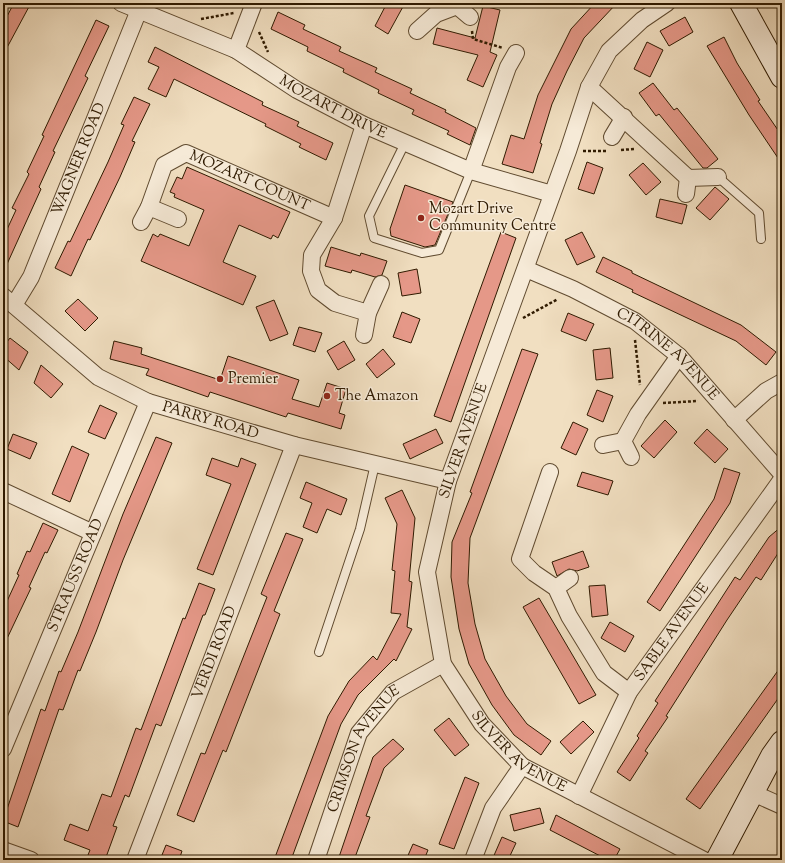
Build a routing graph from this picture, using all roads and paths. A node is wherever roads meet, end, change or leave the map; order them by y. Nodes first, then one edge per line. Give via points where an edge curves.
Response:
1 (121, 3) edge
2 (254, 3) edge
3 (667, 3) edge
4 (741, 3) edge
5 (458, 4) edge
6 (139, 10) junction
7 (470, 17) joint
8 (417, 31) dead end
9 (236, 50) junction
10 (516, 53) joint
11 (782, 77) edge
12 (589, 87) junction
13 (624, 117) junction
14 (364, 125) junction
15 (612, 137) dead end
16 (405, 143) junction
17 (472, 171) junction
18 (718, 177) joint
19 (688, 178) junction
20 (552, 194) junction
21 (686, 194) dead end
22 (149, 207) junction
23 (334, 218) junction
24 (178, 219) dead end
25 (141, 222) dead end
26 (761, 239) dead end
27 (526, 269) junction
28 (381, 284) dead end
29 (573, 289) junction
30 (8, 301) edge
31 (368, 313) junction
32 (508, 317) junction
33 (643, 328) junction
34 (364, 335) dead end
35 (679, 356) junction
36 (782, 382) edge
37 (711, 393) junction
38 (148, 402) junction
39 (646, 403) junction
40 (734, 420) junction
41 (623, 441) junction
42 (603, 444) dead end
43 (294, 445) junction
44 (631, 457) dead end
45 (375, 464) junction
46 (550, 472) dead end
47 (782, 474) edge
48 (782, 479) edge
49 (448, 481) junction
50 (3, 491) edge
51 (93, 532) junction
52 (570, 578) dead end
53 (556, 588) junction
54 (319, 652) dead end
55 (443, 664) junction
56 (629, 692) junction
57 (9, 717) edge
58 (782, 742) edge
59 (3, 749) edge
60 (522, 766) junction
61 (753, 793) junction
62 (579, 796) junction
63 (782, 806) edge
64 (3, 850) edge
65 (31, 860) edge
66 (136, 860) edge
67 (316, 860) edge
68 (473, 860) edge
69 (704, 860) edge
70 (717, 860) edge

1 - 6 street, MOZART DRIVE
2 - 9 street
3 - 12 street, SILVER AVENUE via 642,20 609,51
4 - 11 street
5 - 7 street
5 - 8 street via 436,14
6 - 9 street, MOZART DRIVE
6 - 30 street, WAGNER ROAD via 31,277
7 - 10 path via 473,38
9 - 14 street, MOZART DRIVE via 297,90
10 - 17 street via 503,65
12 - 13 street
12 - 20 street, SILVER AVENUE
13 - 15 street
13 - 19 street
14 - 16 street, MOZART DRIVE
14 - 23 street
16 - 17 street, MOZART DRIVE
16 - 17 lane via 369,216 374,238 422,253 439,250
17 - 20 street, MOZART DRIVE
18 - 19 street
18 - 26 lane via 759,213
19 - 21 street
20 - 27 street, SILVER AVENUE
22 - 23 street, MOZART COUNT via 164,165 186,153
22 - 24 street
22 - 25 street, MOZART COUNT
23 - 31 street via 312,255 311,271 318,290 335,303
27 - 29 street, CITRINE AVENUE
27 - 32 street, SILVER AVENUE
28 - 31 street
29 - 32 path via 519,320
29 - 33 street, CITRINE AVENUE via 635,321
30 - 38 street, PARRY ROAD via 98,377
31 - 34 street
32 - 49 street, SILVER AVENUE
33 - 35 street, CITRINE AVENUE
33 - 39 path via 635,338 642,396
35 - 37 street, CITRINE AVENUE
35 - 39 street
36 - 40 street via 766,391
37 - 39 path via 702,400
37 - 40 street, CITRINE AVENUE
38 - 43 street, PARRY ROAD
38 - 51 street, STRAUSS ROAD
39 - 41 street
40 - 47 street, CITRINE AVENUE
41 - 42 street
41 - 44 street
43 - 45 street, PARRY ROAD
43 - 66 street, VERDI ROAD
45 - 49 street, PARRY ROAD
45 - 54 lane via 360,529
46 - 53 street via 520,559 534,573
48 - 56 street, SABLE AVENUE
49 - 55 street, SILVER AVENUE via 427,572
50 - 51 street
51 - 57 street, STRAUSS ROAD
52 - 53 street
53 - 56 street via 569,616 604,673
55 - 60 street, SILVER AVENUE via 482,724
55 - 67 street, CRIMSON AVENUE via 393,692 359,733
56 - 62 street, SABLE AVENUE
57 - 59 street, STRAUSS ROAD
58 - 61 street
60 - 62 street, SILVER AVENUE
60 - 68 street via 494,808
61 - 63 street
61 - 70 street
62 - 69 street, SILVER AVENUE
64 - 65 street

